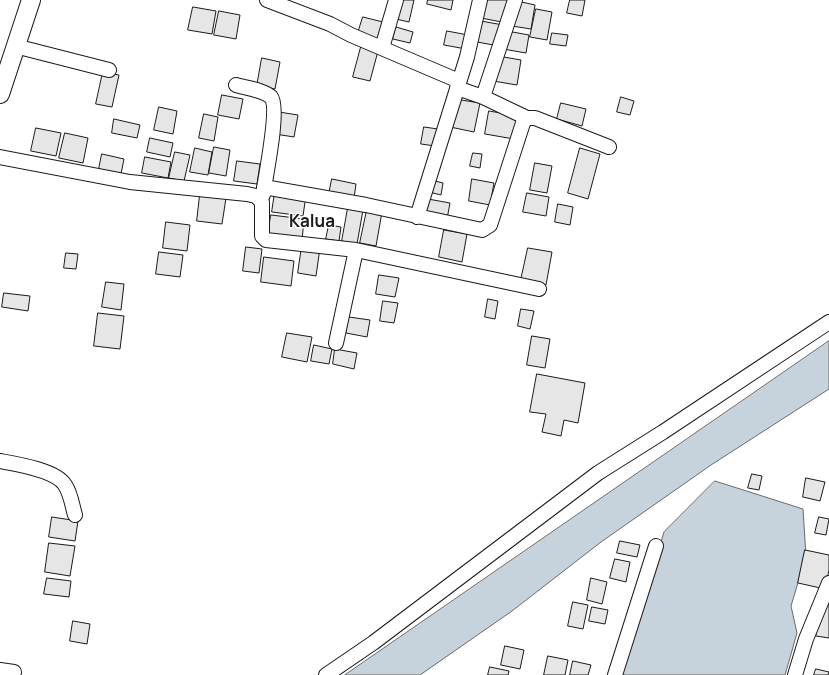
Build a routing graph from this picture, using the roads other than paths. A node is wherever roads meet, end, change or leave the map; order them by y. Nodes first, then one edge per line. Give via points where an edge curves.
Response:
1 (31, 0) edge
2 (267, 0) edge
3 (396, 0) edge
4 (480, 0) edge
5 (516, 0) edge
6 (15, 46) junction
7 (382, 48) junction
8 (4, 63) edge
9 (109, 70) dead end
10 (236, 84) dead end
11 (458, 84) junction
12 (0, 94) edge
13 (483, 97) junction
14 (527, 118) junction
15 (609, 147) dead end
16 (0, 157) edge
17 (264, 186) junction
18 (262, 202) junction
19 (417, 217) junction
20 (356, 250) junction
21 (539, 289) dead end
22 (829, 322) edge
23 (336, 343) dead end
24 (0, 461) edge
25 (75, 515) dead end
26 (656, 546) dead end
27 (829, 583) edge
28 (326, 675) edge
29 (615, 675) edge
30 (795, 675) edge

1 - 6 street
2 - 7 street via 330,24
3 - 7 street
4 - 11 street
5 - 13 street
6 - 8 street
6 - 9 street
7 - 11 street
8 - 12 street
10 - 17 street via 270,96 274,102
11 - 13 street
11 - 19 street
13 - 14 street
14 - 15 street via 536,118
14 - 19 street via 523,123 488,228 479,230
16 - 18 street via 130,182 247,194 256,196
17 - 18 street
17 - 19 street
18 - 20 street via 262,236 266,240
20 - 21 street
20 - 23 street
22 - 28 street via 598,473 373,643
24 - 25 street via 41,471 61,479 69,493
26 - 29 street
27 - 30 street

